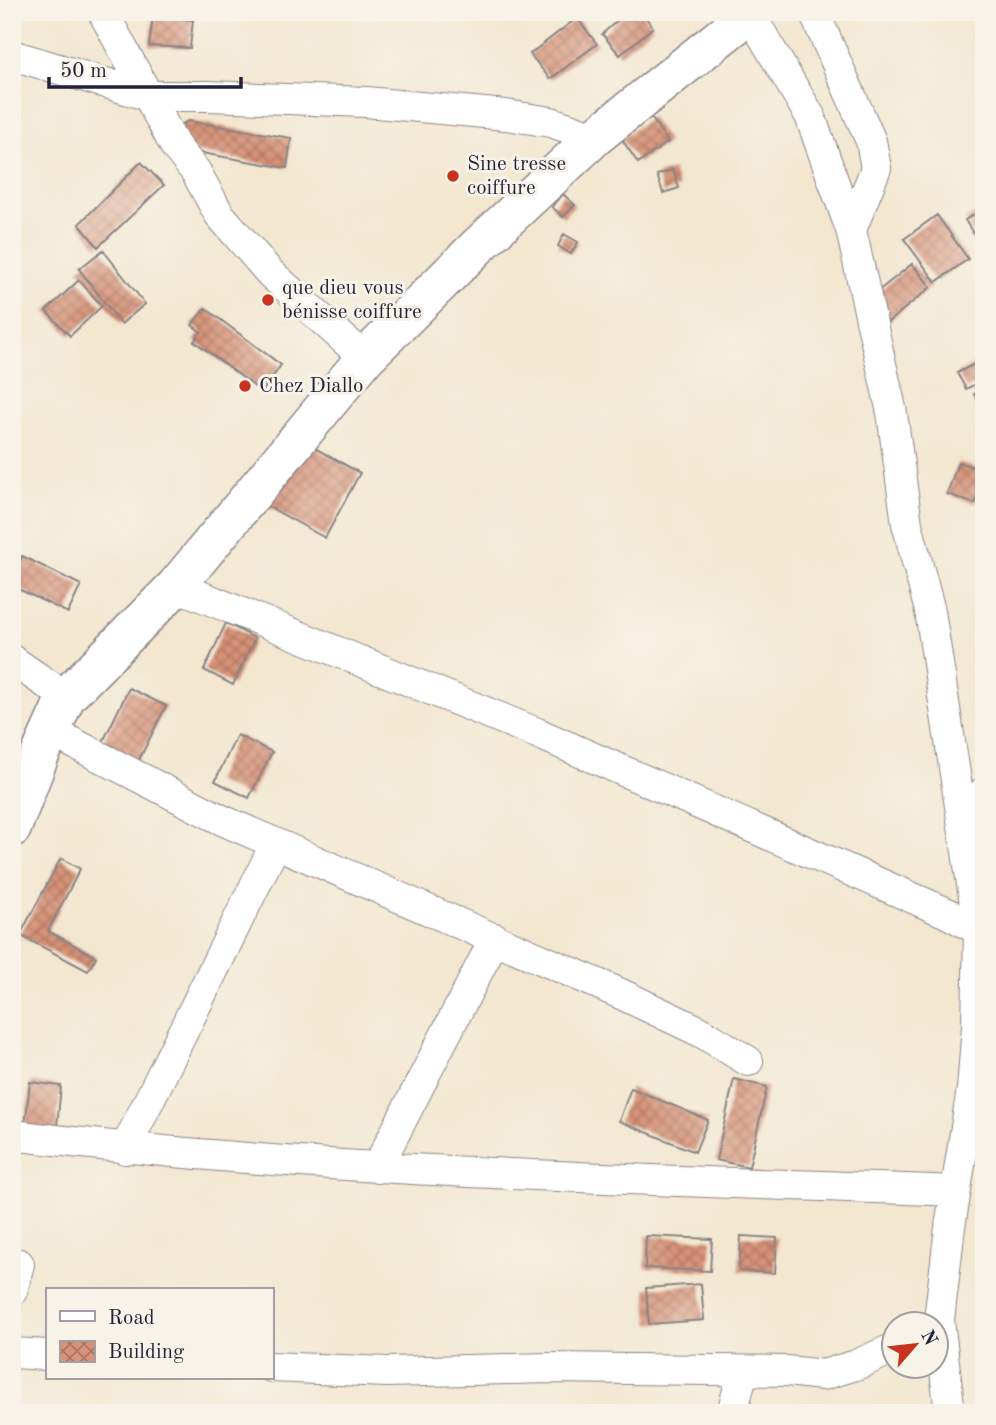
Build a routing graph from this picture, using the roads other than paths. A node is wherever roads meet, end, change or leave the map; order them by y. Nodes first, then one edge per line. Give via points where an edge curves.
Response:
1 (103, 12) edge
2 (814, 12) edge
3 (751, 13) edge
4 (12, 55) edge
5 (149, 96) junction
6 (595, 137) junction
7 (851, 230) junction
8 (365, 358) junction
9 (176, 586) junction
10 (12, 660) edge
11 (66, 697) junction
12 (50, 732) junction
13 (984, 792) edge
14 (12, 828) edge
15 (964, 837) junction
16 (275, 845) junction
17 (979, 930) junction
18 (495, 938) junction
19 (748, 1061) dead end
20 (978, 1087) edge
21 (12, 1135) edge
22 (125, 1149) junction
23 (377, 1168) junction
24 (956, 1191) junction
25 (939, 1310) edge
26 (12, 1353) edge
27 (880, 1354) edge
28 (46, 1355) edge
29 (273, 1367) edge
30 (743, 1371) junction
31 (945, 1380) edge
32 (732, 1413) edge
33 (950, 1413) edge

1 - 5 street
2 - 7 street via 871,141 876,168
3 - 6 street
3 - 7 street via 810,116
4 - 5 street
5 - 6 street via 366,102 506,115 551,122
5 - 8 street via 175,146 248,250
6 - 8 street
7 - 15 street via 892,413 907,524 930,611
8 - 9 street
9 - 11 street
9 - 17 street via 537,733
10 - 11 street
11 - 12 street
12 - 14 street
12 - 16 street
13 - 15 street
15 - 17 street
16 - 18 street
16 - 22 street
17 - 20 street
18 - 19 street via 701,1032
18 - 23 street
20 - 24 street
21 - 22 street
22 - 23 street
23 - 24 street
24 - 25 street
26 - 28 street
27 - 30 street via 823,1375
29 - 30 street via 387,1372 550,1368
30 - 32 street
31 - 33 street

